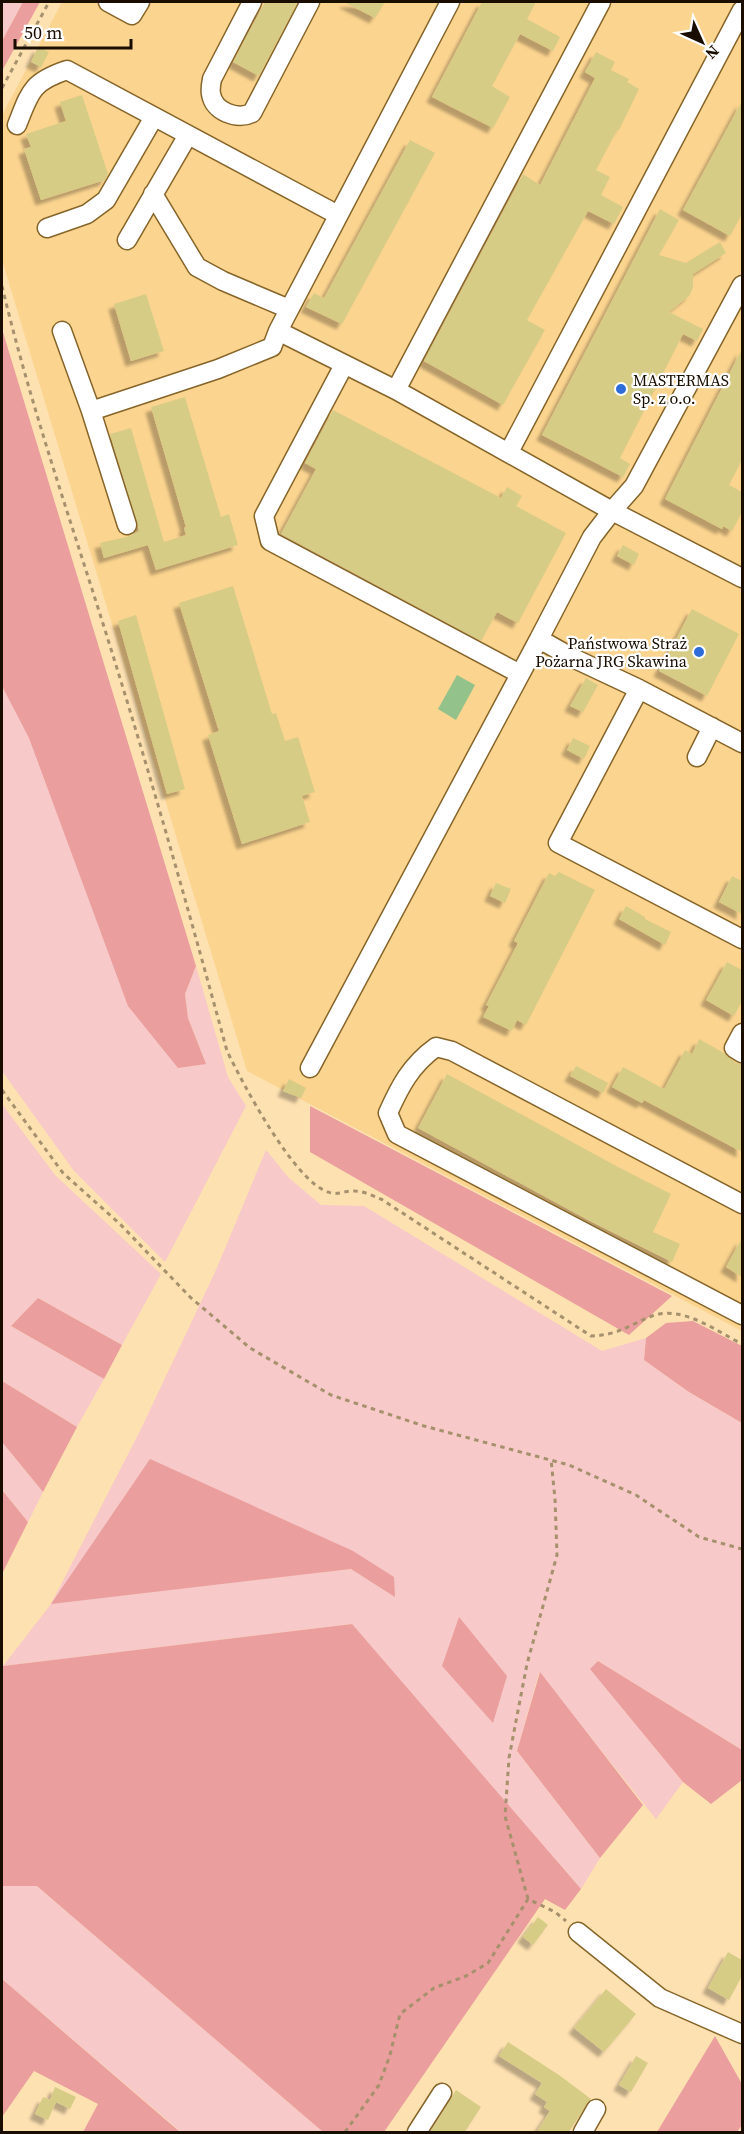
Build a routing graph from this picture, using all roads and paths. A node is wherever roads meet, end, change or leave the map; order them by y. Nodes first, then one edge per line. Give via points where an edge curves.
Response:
1 (49, 2) edge
2 (108, 2) edge
3 (140, 2) edge
4 (252, 2) edge
5 (310, 2) edge
6 (450, 2) edge
7 (601, 2) edge
8 (742, 10) edge
9 (2, 88) edge
10 (154, 117) junction
11 (17, 125) dead end
12 (188, 135) junction
13 (153, 194) junction
14 (338, 215) junction
15 (47, 228) dead end
16 (127, 240) dead end
17 (742, 285) edge
18 (2, 286) edge
19 (289, 309) junction
20 (62, 331) dead end
21 (278, 331) junction
22 (344, 365) junction
23 (396, 390) junction
24 (91, 411) junction
25 (509, 452) junction
26 (612, 511) junction
27 (127, 525) dead end
28 (742, 578) edge
29 (539, 639) junction
30 (520, 674) junction
31 (639, 689) junction
32 (712, 727) junction
33 (742, 743) edge
34 (697, 757) dead end
35 (742, 939) edge
36 (742, 1033) edge
37 (742, 1053) edge
38 (310, 1068) dead end
39 (2, 1090) edge
40 (742, 1204) edge
41 (742, 1315) edge
42 (742, 1344) edge
43 (550, 1459) junction
44 (742, 1549) edge
45 (528, 1899) junction
46 (578, 1932) joint
47 (742, 2034) edge
48 (442, 2093) dead end
49 (596, 2109) dead end
50 (345, 2133) edge
51 (417, 2133) edge
52 (583, 2133) edge

1 - 9 path
2 - 3 lane via 132,15
4 - 5 lane via 212,79 210,92 223,111 240,116 252,113
6 - 14 lane
7 - 23 lane
8 - 25 lane
10 - 11 lane via 67,70 36,85
10 - 12 lane
10 - 15 lane via 106,200 87,214
12 - 13 lane
12 - 14 lane
13 - 16 lane
13 - 19 lane via 197,267
14 - 19 lane
17 - 26 lane via 633,486
18 - 42 path via 33,400 153,784 227,1051 244,1087 281,1145 298,1168 328,1193 355,1191 381,1199 591,1336 606,1336 652,1316 677,1313
19 - 21 lane
20 - 24 lane
21 - 22 lane
21 - 24 lane via 272,347
22 - 23 lane
22 - 30 lane via 264,516 270,541
23 - 25 lane
24 - 27 lane
25 - 26 lane
26 - 28 lane
26 - 29 lane via 592,537
29 - 30 lane
29 - 31 lane
30 - 38 lane
31 - 32 lane
31 - 35 lane via 558,843
32 - 33 lane
32 - 34 lane
36 - 37 lane via 734,1048
39 - 43 path via 63,1173 120,1224 190,1297 250,1348 331,1395 423,1426
40 - 41 lane via 452,1051 436,1047 426,1054 403,1081 388,1113 397,1134
43 - 44 path via 636,1496 699,1537
43 - 45 path via 557,1555 527,1664 509,1758 505,1816
45 - 46 path via 555,1912
45 - 50 path via 488,1963 434,1988 400,2014 379,2085
46 - 47 lane via 660,1998
48 - 51 lane
49 - 52 lane

